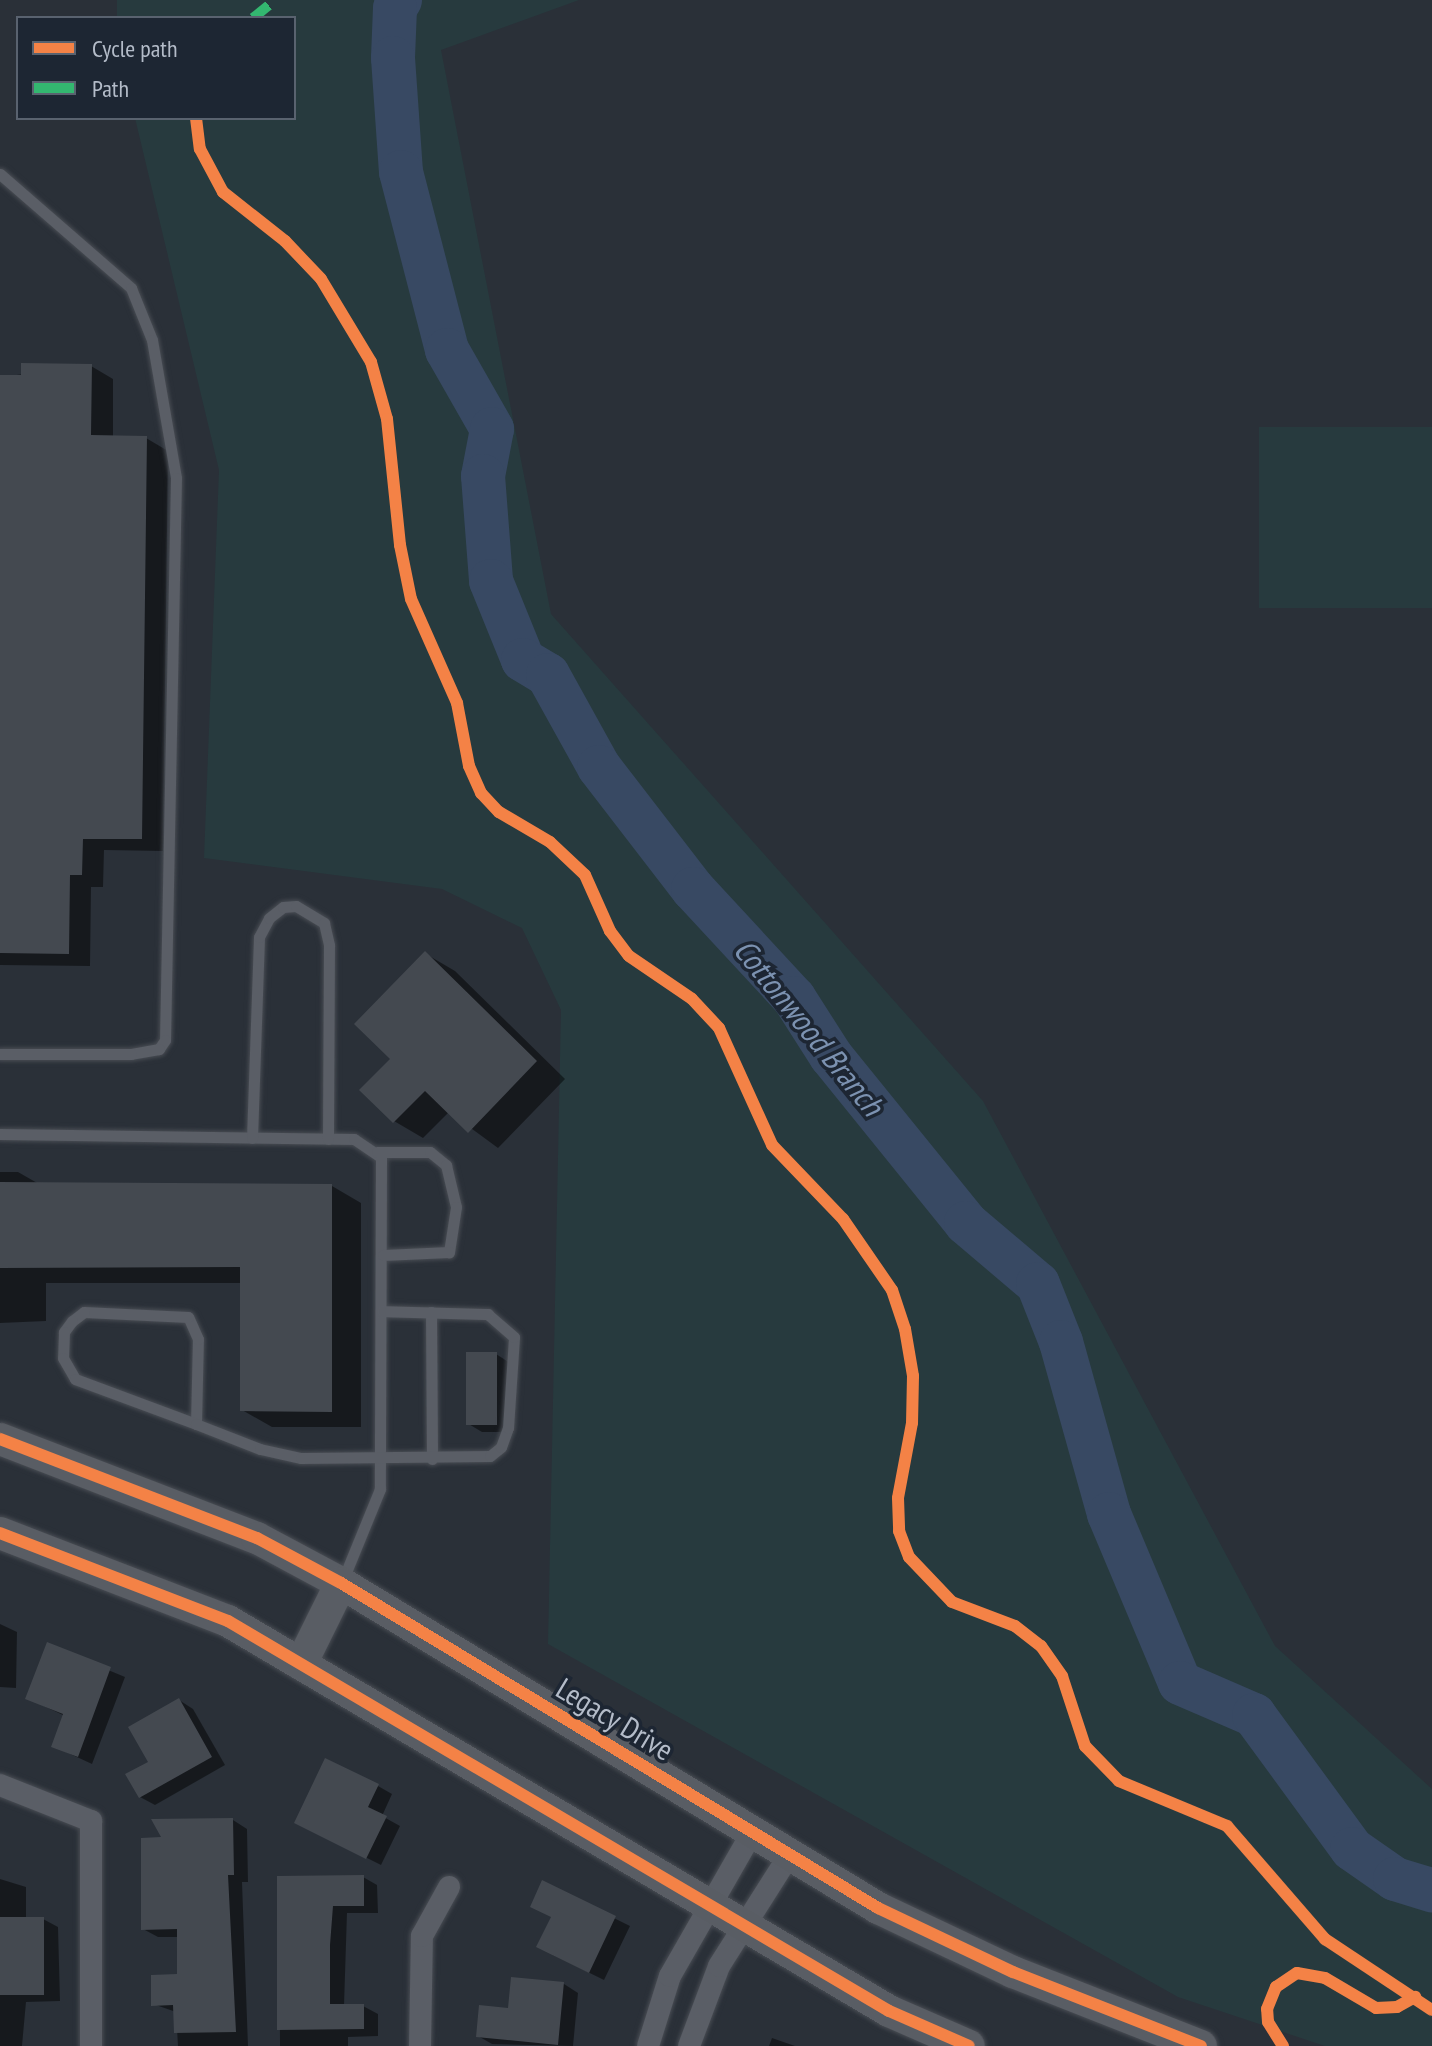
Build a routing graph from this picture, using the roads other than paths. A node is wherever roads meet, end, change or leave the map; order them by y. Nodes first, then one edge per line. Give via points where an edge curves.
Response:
1 (0, 174) edge
2 (0, 1054) edge
3 (0, 1134) edge
4 (252, 1138) junction
5 (328, 1139) junction
6 (377, 1152) junction
7 (383, 1255) junction
8 (382, 1311) junction
9 (431, 1312) junction
10 (196, 1424) junction
11 (0, 1439) edge
12 (380, 1458) junction
13 (432, 1459) junction
14 (0, 1533) edge
15 (341, 1583) junction
16 (301, 1664) junction
17 (0, 1785) edge
18 (752, 1833) junction
19 (790, 1854) junction
20 (449, 1887) dead end
21 (711, 1903) junction
22 (745, 1924) junction
23 (91, 2046) edge
24 (420, 2046) edge
25 (648, 2046) edge
26 (689, 2046) edge
27 (969, 2046) edge
28 (1201, 2046) edge

1 - 2 lane via 131,288 152,340 176,478 165,1040 159,1049 131,1054
3 - 4 lane
4 - 5 lane
4 - 5 lane via 259,937 269,918 283,907 296,906 324,923 329,945
5 - 6 lane via 364,1141
6 - 7 lane via 384,1165
6 - 7 lane via 430,1152 446,1165 456,1207 449,1252
7 - 8 lane
8 - 9 lane
8 - 12 lane
9 - 13 lane
9 - 13 lane via 488,1314 514,1337 508,1428 501,1447 475,1459
10 - 10 lane via 75,1379 63,1358 64,1332 72,1321 84,1312 188,1317 198,1339
10 - 12 lane via 287,1456
11 - 15 main road, Legacy Drive via 257,1538
12 - 13 lane
12 - 15 lane via 375,1509
14 - 16 main road via 228,1621
15 - 16 main road
15 - 18 main road, Legacy Drive
16 - 21 main road
17 - 23 street via 91,1821
18 - 19 main road, Legacy Drive
18 - 21 street
19 - 22 street
19 - 28 main road, Legacy Drive via 944,1942
20 - 24 street via 422,1936
21 - 22 main road
21 - 25 street via 670,1976
22 - 26 street via 705,1997
22 - 27 main road via 889,2011

